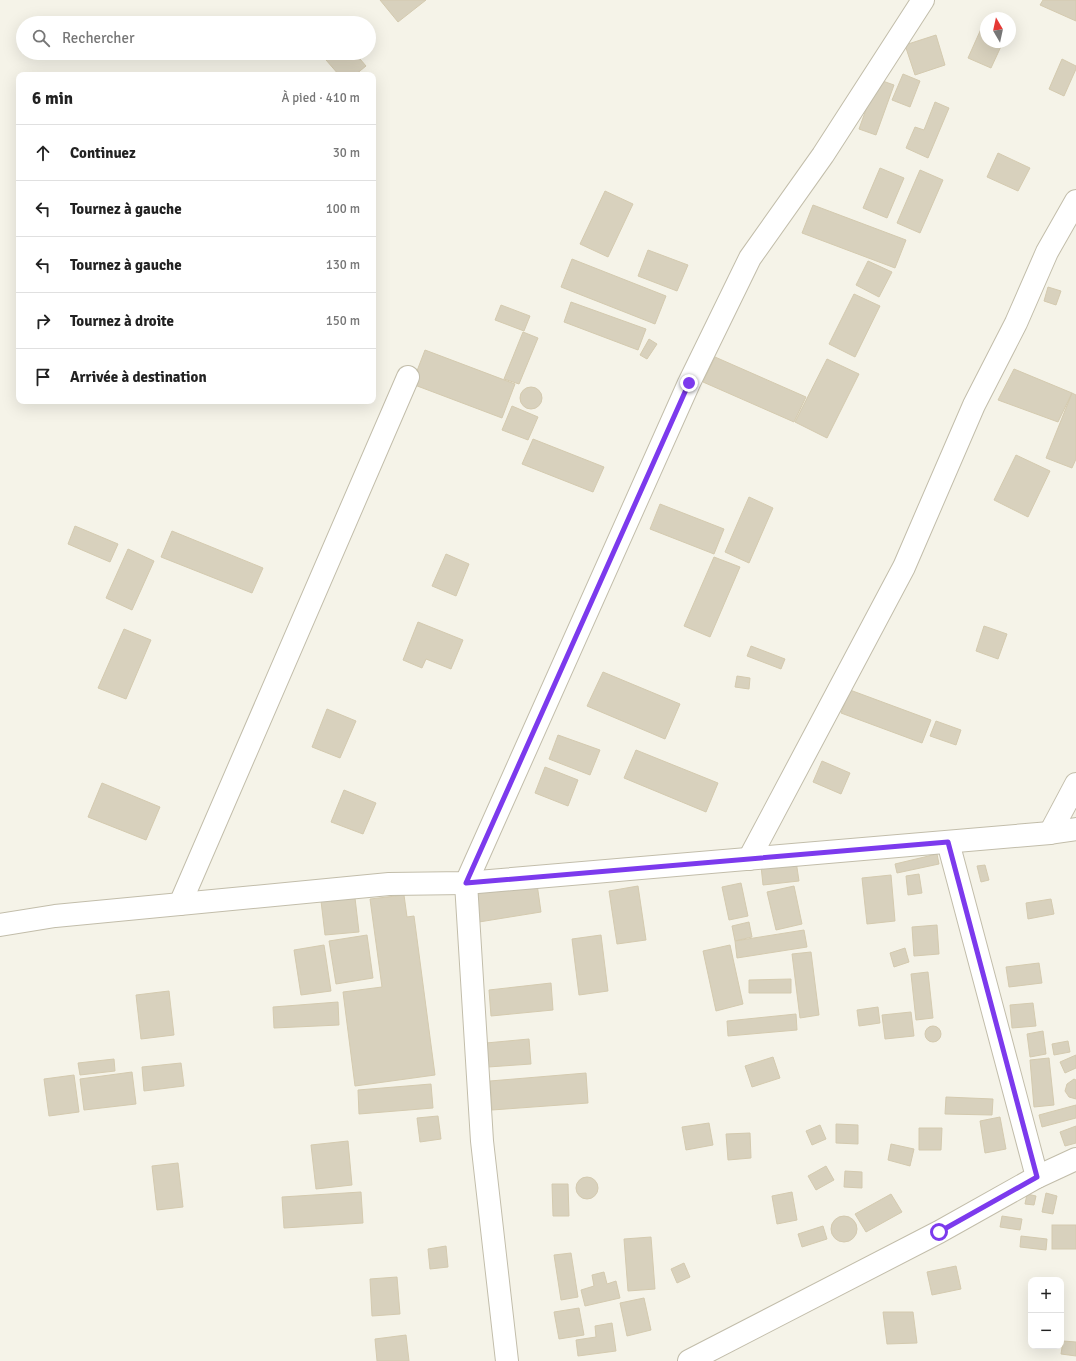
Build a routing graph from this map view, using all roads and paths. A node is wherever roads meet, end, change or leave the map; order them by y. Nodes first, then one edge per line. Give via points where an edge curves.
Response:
1 (923, 0) edge
2 (1076, 201) edge
3 (408, 377) dead end
4 (1076, 784) edge
5 (1076, 829) edge
6 (1050, 833) junction
7 (948, 842) junction
8 (749, 859) junction
9 (466, 883) junction
10 (180, 904) junction
11 (0, 925) edge
12 (1076, 1159) edge
13 (1037, 1177) junction
14 (507, 1361) edge
15 (689, 1361) edge

1 - 9 street via 822,155 750,258 689,383
2 - 8 street via 1047,252 1016,323 974,405 904,567
3 - 10 street
4 - 6 street
5 - 6 street
6 - 7 street
7 - 8 street
7 - 13 street
8 - 9 street
9 - 10 street via 389,884
9 - 14 street via 482,1141
10 - 11 street via 55,916
12 - 13 street
13 - 15 street via 939,1232

